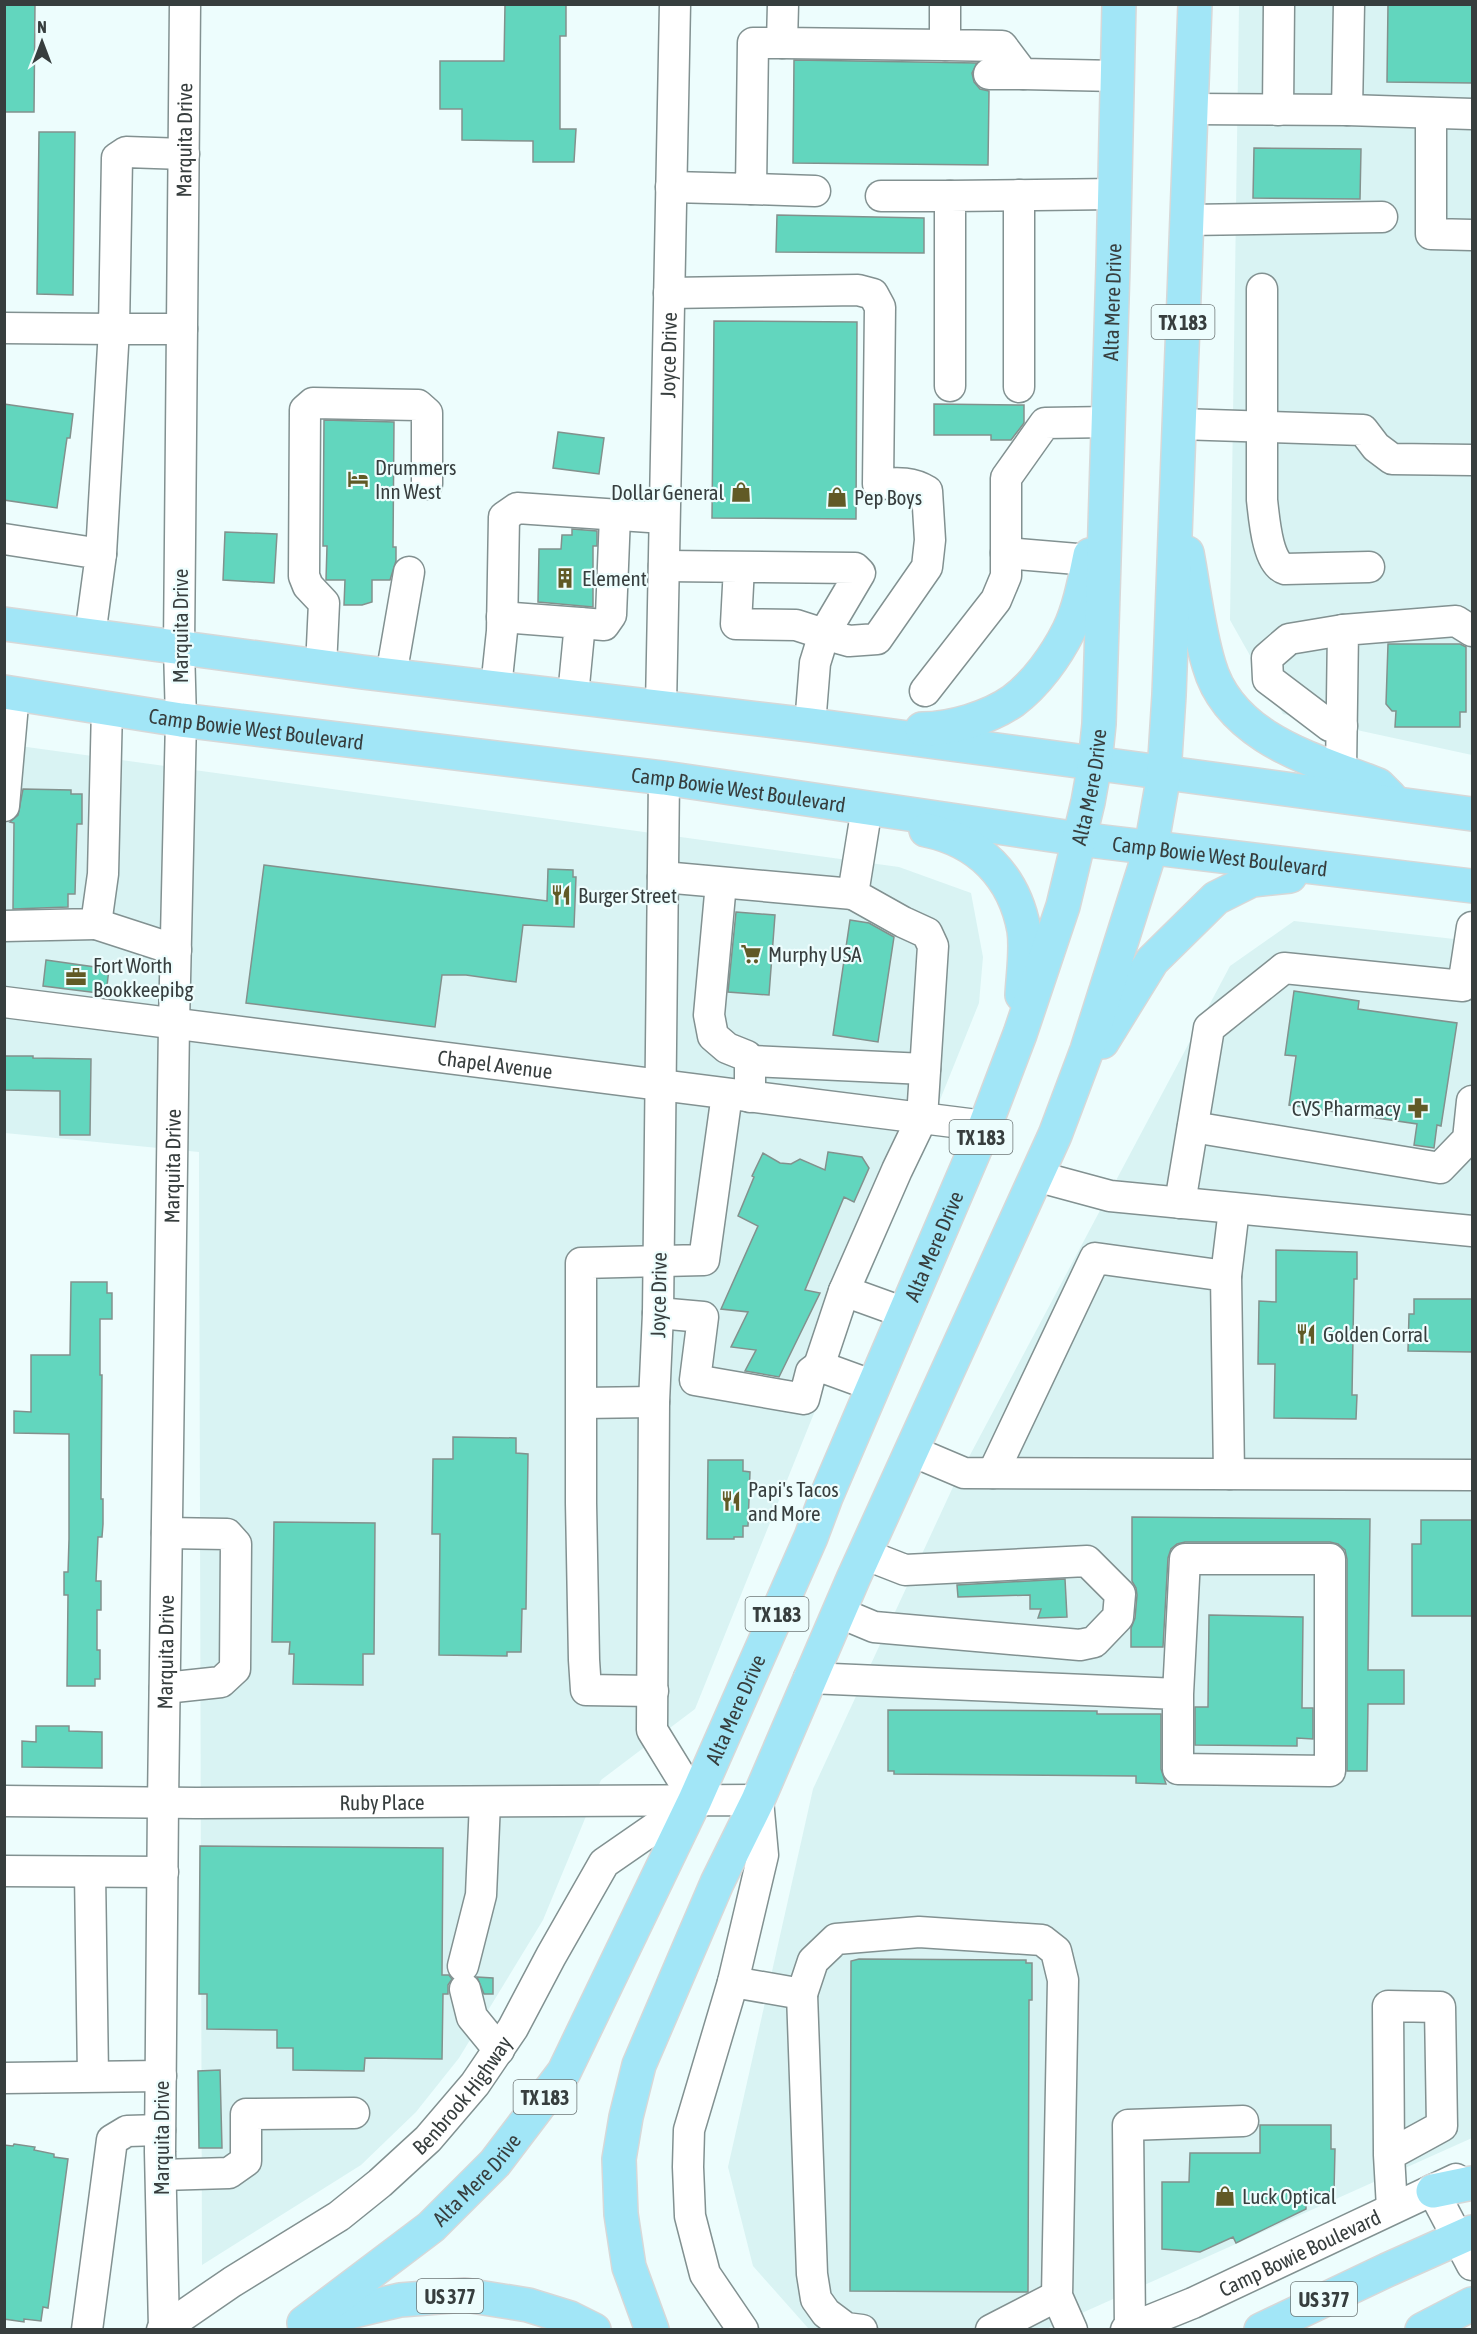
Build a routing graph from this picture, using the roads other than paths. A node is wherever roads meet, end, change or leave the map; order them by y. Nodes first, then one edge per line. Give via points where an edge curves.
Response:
1 (185, 4) edge
2 (675, 4) edge
3 (783, 4) edge
4 (945, 4) edge
5 (1119, 4) edge
6 (1195, 4) edge
7 (1279, 4) edge
8 (1348, 4) edge
9 (782, 43) junction
10 (945, 45) junction
11 (989, 74) dead end
12 (1023, 74) junction
13 (1117, 76) junction
14 (1192, 109) junction
15 (1278, 110) junction
16 (1347, 110) junction
17 (1431, 113) junction
18 (1473, 114) edge
19 (184, 154) junction
20 (671, 187) junction
21 (751, 189) junction
22 (815, 191) dead end
23 (1115, 194) junction
24 (1019, 195) junction
25 (881, 196) dead end
26 (950, 196) junction
27 (1382, 217) dead end
28 (1187, 220) junction
29 (1473, 235) edge
30 (1262, 289) dead end
31 (669, 293) junction
32 (4, 328) edge
33 (182, 328) junction
34 (114, 329) junction
35 (950, 386) dead end
36 (1019, 387) dead end
37 (1109, 422) junction
38 (1179, 424) junction
39 (1262, 427) junction
40 (1473, 460) edge
41 (427, 484) dead end
42 (1105, 492) junction
43 (1176, 495) junction
44 (615, 516) junction
45 (664, 518) junction
46 (4, 539) edge
47 (1006, 553) junction
48 (101, 554) junction
49 (1089, 560) junction
50 (664, 566) junction
51 (739, 567) junction
52 (1369, 567) dead end
53 (409, 572) dead end
54 (502, 617) junction
55 (580, 623) junction
56 (4, 624) edge
57 (1343, 630) junction
58 (1472, 630) edge
59 (824, 634) junction
60 (90, 636) junction
61 (179, 648) junction
62 (321, 667) junction
63 (391, 676) junction
64 (496, 688) junction
65 (925, 691) dead end
66 (9, 692) edge
67 (573, 696) junction
68 (661, 706) junction
69 (107, 708) junction
70 (181, 720) junction
71 (810, 725) junction
72 (1342, 726) junction
73 (1095, 763) junction
74 (1341, 771) junction
75 (1164, 774) junction
76 (664, 778) junction
77 (1397, 804) junction
78 (4, 807) edge
79 (866, 812) junction
80 (1473, 814) edge
81 (1079, 838) junction
82 (1151, 848) junction
83 (1352, 872) junction
84 (663, 878) junction
85 (721, 883) junction
86 (1473, 886) edge
87 (853, 894) junction
88 (96, 924) junction
89 (4, 926) edge
90 (1473, 927) edge
91 (176, 950) junction
92 (1470, 991) edge
93 (4, 1002) edge
94 (174, 1024) junction
95 (1020, 1034) junction
96 (750, 1061) junction
97 (925, 1068) junction
98 (662, 1085) junction
99 (1069, 1094) junction
100 (738, 1095) junction
101 (1473, 1101) edge
102 (922, 1118) junction
103 (985, 1126) junction
104 (1193, 1127) junction
105 (1036, 1176) junction
106 (1180, 1203) junction
107 (1234, 1209) junction
108 (1473, 1231) edge
109 (659, 1260) junction
110 (1226, 1276) junction
111 (844, 1291) junction
112 (658, 1313) junction
113 (905, 1313) junction
114 (819, 1366) junction
115 (874, 1386) junction
116 (582, 1402) junction
117 (654, 1402) junction
118 (912, 1451) junction
119 (993, 1473) junction
120 (1229, 1474) junction
121 (1473, 1474) edge
122 (167, 1533) junction
123 (864, 1554) junction
124 (838, 1612) junction
125 (809, 1678) junction
126 (165, 1688) junction
127 (653, 1691) junction
128 (1178, 1694) junction
129 (695, 1800) junction
130 (758, 1800) junction
131 (4, 1801) edge
132 (485, 1802) junction
133 (163, 1803) junction
134 (4, 1871) edge
135 (90, 1872) junction
136 (163, 1872) junction
137 (733, 1982) junction
138 (802, 1994) junction
139 (499, 2050) junction
140 (93, 2076) junction
141 (161, 2076) junction
142 (4, 2078) edge
143 (354, 2113) dead end
144 (1242, 2121) dead end
145 (160, 2130) junction
146 (1389, 2156) junction
147 (1473, 2170) edge
148 (161, 2175) junction
149 (1473, 2183) edge
150 (1433, 2191) junction
151 (1392, 2208) junction
152 (1468, 2245) edge
153 (1057, 2296) junction
154 (1473, 2304) edge
155 (299, 2326) edge
156 (163, 2329) edge
157 (1128, 2329) edge
158 (87, 2330) edge
159 (594, 2330) edge
160 (652, 2330) edge
161 (743, 2330) edge
162 (862, 2330) edge
163 (991, 2330) edge
164 (1072, 2330) edge
165 (1261, 2330) edge
166 (1422, 2330) edge

1 - 19 street, Marquita Drive
2 - 20 street, Joyce Drive
3 - 9 street
4 - 10 street
5 - 13 main road, Alta Mere Drive / TX 183
6 - 14 main road, TX 183
7 - 15 street
8 - 16 street
9 - 10 street
9 - 21 street via 753,44
10 - 12 street via 1002,46
11 - 12 street
12 - 13 street
13 - 23 main road, Alta Mere Drive / TX 183
14 - 15 street
14 - 28 main road, TX 183
15 - 16 street
16 - 17 street
17 - 18 street
17 - 29 street via 1431,234
19 - 33 street, Marquita Drive
19 - 34 street via 126,152 117,158
20 - 21 street
20 - 31 street, Joyce Drive
21 - 22 street
23 - 24 street
23 - 37 main road, Alta Mere Drive / TX 183
24 - 26 street
24 - 36 street
25 - 26 street
26 - 35 street
27 - 28 street
28 - 38 main road, TX 183
30 - 39 street
31 - 45 street, Joyce Drive
31 - 59 street via 858,290 873,294 880,307 878,484 906,483 927,491 927,567 877,639 849,641
32 - 34 street
33 - 34 street
33 - 61 street, Marquita Drive
34 - 48 street
37 - 42 main road, Alta Mere Drive / TX 183
37 - 47 street via 1045,423 1006,478
38 - 39 street
38 - 43 main road, TX 183
39 - 40 street via 1363,430 1392,459
39 - 52 street via 1265,528 1279,568
41 - 62 street via 427,413 418,405 313,403 305,410 304,576 324,603
42 - 49 main road
42 - 73 main road, Alta Mere Drive / TX 183
43 - 74 main road via 1209,667 1224,697 1241,719 1275,744
43 - 75 main road, TX 183
44 - 45 street
44 - 54 street via 517,508 504,517
44 - 55 street via 611,615 604,625
45 - 50 street, Joyce Drive
46 - 48 street
47 - 49 street
47 - 65 street via 1006,576 996,600
48 - 60 street
49 - 71 main road via 1070,628 1050,662 1011,702 969,722 929,729
50 - 51 street
50 - 68 street, Joyce Drive
51 - 59 street via 736,624 796,625
51 - 59 street via 855,568 860,573
53 - 63 street
54 - 55 street
54 - 64 street
55 - 67 street
56 - 60 main road
57 - 58 street via 1456,621
57 - 72 street
57 - 72 street via 1289,639 1267,658 1268,679 1330,726
59 - 71 street via 815,663
60 - 61 main road
61 - 62 main road
61 - 70 street, Marquita Drive
62 - 63 main road
63 - 64 main road
64 - 67 main road
66 - 69 main road, Camp Bowie West Boulevard
66 - 78 street
67 - 68 main road
68 - 71 main road
69 - 70 main road, Camp Bowie West Boulevard
69 - 88 street via 103,874
70 - 76 main road, Camp Bowie West Boulevard
70 - 91 street, Marquita Drive
71 - 73 main road
72 - 74 street
73 - 75 main road
73 - 81 main road, Alta Mere Drive / TX 183
74 - 77 main road via 1377,786
75 - 77 main road
75 - 82 main road, TX 183
76 - 79 main road, Camp Bowie West Boulevard
76 - 84 street, Joyce Drive
77 - 80 main road
79 - 81 main road, Camp Bowie West Boulevard
79 - 87 street
79 - 95 main road via 946,834 976,849 1011,891 1024,931
81 - 82 main road, Camp Bowie West Boulevard
81 - 95 main road, Alta Mere Drive / TX 183 via 1063,906
82 - 83 main road, Camp Bowie West Boulevard
82 - 99 main road, TX 183 via 1087,1050
83 - 86 main road, Camp Bowie West Boulevard
83 - 99 main road via 1252,880 1216,897 1152,962
84 - 85 street
84 - 98 street, Joyce Drive
85 - 87 street
85 - 96 street via 709,1015 713,1036
87 - 97 street via 927,933 933,946
88 - 89 street
88 - 91 street
90 - 92 street
91 - 94 street, Marquita Drive
92 - 104 street via 1284,968 1209,1028
93 - 94 street, Chapel Avenue
94 - 98 street, Chapel Avenue
94 - 122 street, Marquita Drive
95 - 103 main road, Alta Mere Drive / TX 183
96 - 97 street
96 - 100 street
97 - 102 street
98 - 100 street, Chapel Avenue
98 - 109 street, Joyce Drive
99 - 105 main road, TX 183
100 - 102 street, Chapel Avenue
100 - 109 street via 704,1260
101 - 104 street via 1468,1139 1440,1168
102 - 103 street, Chapel Avenue
102 - 111 street
103 - 113 main road, Alta Mere Drive / TX 183
104 - 106 street
105 - 106 street via 1110,1196
105 - 118 main road, TX 183
106 - 107 street
107 - 108 street
107 - 110 street
109 - 112 street, Joyce Drive
109 - 116 street via 581,1263
110 - 119 street via 1095,1258
110 - 120 street
111 - 113 street
111 - 114 street
112 - 114 street via 703,1317 695,1380 804,1399 811,1372
112 - 117 street, Joyce Drive
113 - 115 main road, Alta Mere Drive / TX 183
114 - 115 street
115 - 129 main road, Alta Mere Drive / TX 183
116 - 117 street
116 - 127 street via 586,1690
117 - 127 street, Joyce Drive
118 - 119 street via 964,1473
118 - 123 main road, TX 183
119 - 120 street
120 - 121 street
122 - 126 street, Marquita Drive
122 - 126 street via 227,1534 236,1544 235,1669 221,1682
123 - 124 main road, TX 183
123 - 124 street via 905,1570 1087,1561 1120,1594 1119,1617 1094,1642 1080,1645 874,1628
124 - 125 main road, TX 183
125 - 128 street
125 - 130 main road, TX 183
126 - 133 street, Marquita Drive
127 - 129 street, Joyce Drive via 652,1730
128 - 128 street via 1178,1769 1330,1771 1330,1559 1185,1559
129 - 130 street, Ruby Place
129 - 132 street, Ruby Place
129 - 139 street, Benbrook Highway via 604,1863
129 - 155 main road, Alta Mere Drive / TX 183 via 564,2072 495,2163 431,2227
130 - 137 street via 763,1855
130 - 160 main road, TX 183 via 717,1883 639,2065 626,2117 619,2159 621,2214 629,2267
131 - 133 street, Ruby Place
132 - 133 street, Ruby Place
132 - 139 street via 481,1895 464,1978 472,2017
133 - 136 street, Marquita Drive
134 - 135 street
135 - 136 street
135 - 140 street
136 - 141 street, Marquita Drive
137 - 138 street
137 - 161 street via 689,2130 690,2216 705,2274
138 - 153 street via 813,1961 836,1939 930,1932 1042,1940 1056,1951 1063,1980
138 - 162 street via 816,2299 826,2313 846,2328
139 - 156 street, Benbrook Highway via 428,2139 380,2183 339,2216
140 - 141 street
140 - 142 street
141 - 145 street, Marquita Drive
143 - 148 street via 246,2115 246,2161 229,2174
144 - 157 street via 1128,2124
145 - 148 street, Marquita Drive
145 - 158 street via 127,2131 112,2140
146 - 146 street via 1388,2006 1440,2007 1442,2126
146 - 151 street
147 - 150 street, Camp Bowie Boulevard
148 - 156 street, Marquita Drive
149 - 150 main road
150 - 151 street, Camp Bowie Boulevard
150 - 152 street
151 - 157 street, Camp Bowie Boulevard via 1193,2303
152 - 165 main road, US 377
153 - 163 street
153 - 164 street
154 - 166 main road
155 - 159 main road, US 377 via 400,2300 465,2295 528,2305

